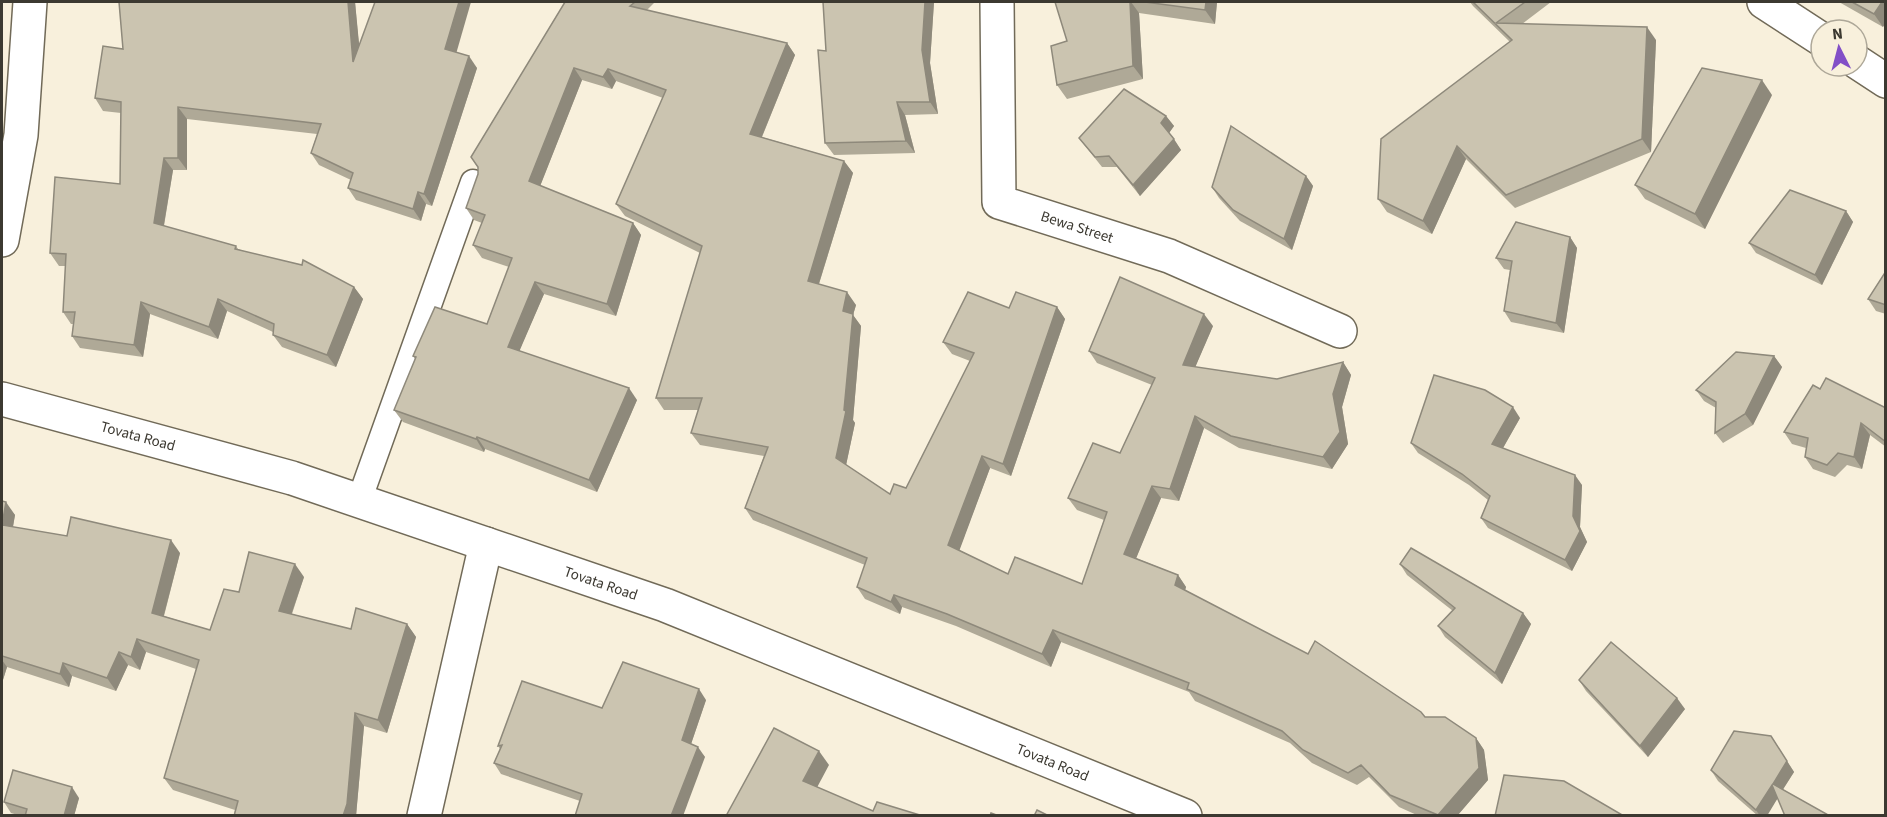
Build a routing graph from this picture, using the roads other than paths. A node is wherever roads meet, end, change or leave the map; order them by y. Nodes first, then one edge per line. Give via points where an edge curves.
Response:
1 (30, 2) edge
2 (997, 2) edge
3 (1764, 2) edge
4 (1809, 31) edge
5 (1869, 70) edge
6 (1886, 81) edge
7 (473, 182) edge
8 (2, 240) edge
9 (1340, 331) dead end
10 (2, 399) edge
11 (359, 501) junction
12 (486, 544) junction
13 (424, 816) edge
14 (1185, 816) edge

1 - 8 street via 21,135
2 - 9 street, Bewa Street via 999,202 1169,255
3 - 4 street
5 - 6 street
7 - 11 lane
10 - 11 street, Tovata Road via 292,478
11 - 12 street, Tovata Road
12 - 13 street
12 - 14 street, Tovata Road via 665,604

